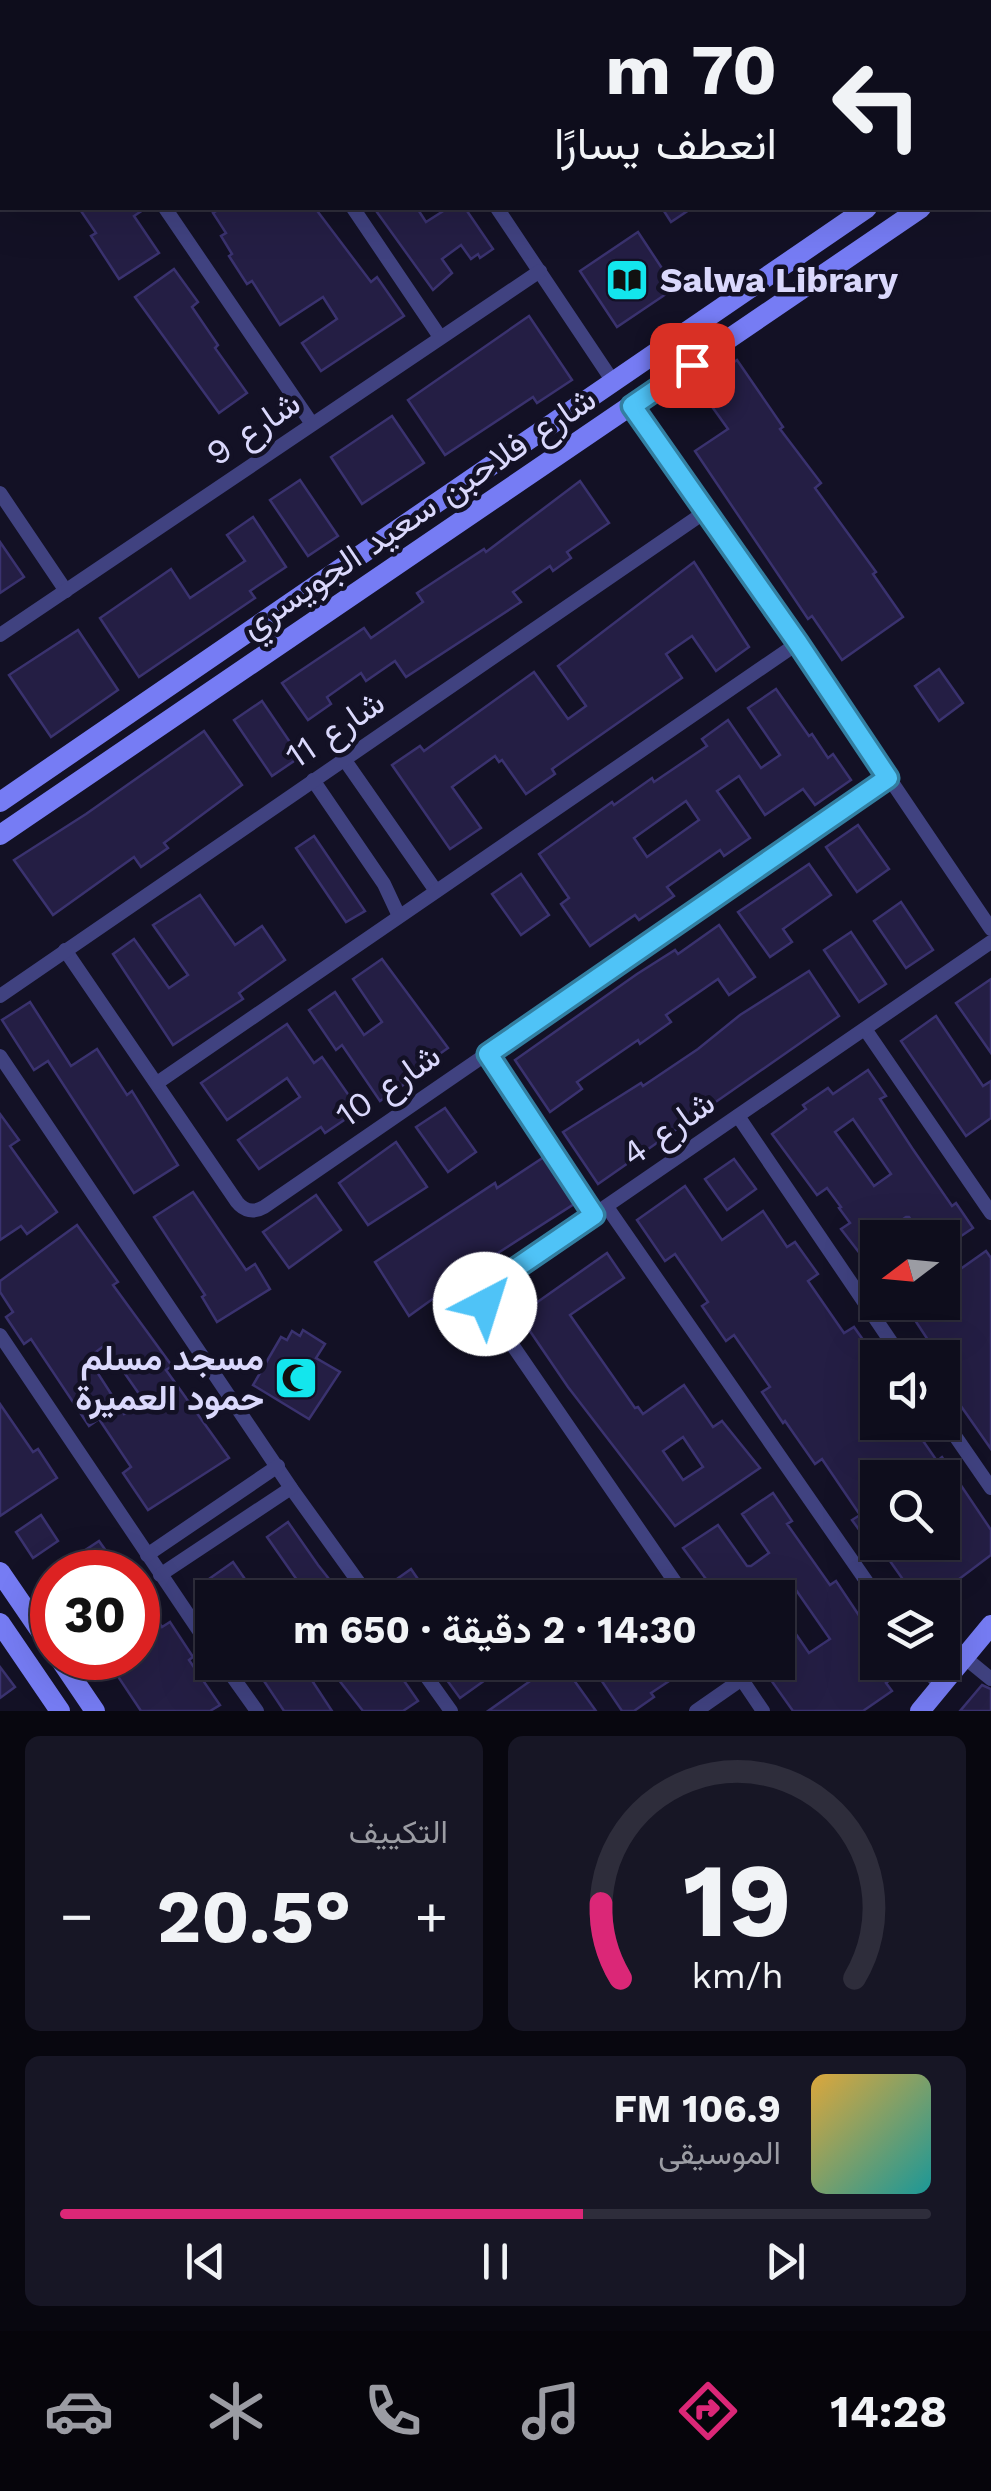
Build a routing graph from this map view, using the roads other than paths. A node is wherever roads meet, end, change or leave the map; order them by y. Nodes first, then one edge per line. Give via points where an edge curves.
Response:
1 (165, 210) edge
2 (354, 210) edge
3 (498, 210) edge
4 (865, 210) edge
5 (919, 210) edge
6 (540, 271) junction
7 (440, 337) junction
8 (614, 383) junction
9 (632, 406) junction
10 (312, 424) junction
11 (470, 481) junction
12 (0, 494) edge
13 (484, 506) junction
14 (705, 512) junction
15 (66, 591) junction
16 (0, 634) edge
17 (798, 643) junction
18 (344, 759) junction
19 (888, 778) junction
20 (313, 780) junction
21 (0, 802) edge
22 (0, 835) edge
23 (436, 891) junction
24 (399, 916) junction
25 (991, 928) edge
26 (991, 942) edge
27 (65, 950) junction
28 (0, 996) edge
29 (866, 1028) junction
30 (488, 1054) junction
31 (0, 1056) edge
32 (157, 1083) junction
33 (738, 1116) junction
34 (600, 1211) junction
35 (991, 1213) edge
36 (0, 1335) edge
37 (890, 1340) edge
38 (958, 1440) edge
39 (278, 1466) junction
40 (292, 1488) junction
41 (991, 1488) edge
42 (143, 1550) edge
43 (156, 1550) edge
44 (0, 1572) edge
45 (160, 1575) joint
46 (357, 1580) edge
47 (674, 1580) edge
48 (865, 1580) edge
49 (24, 1607) junction
50 (0, 1612) edge
51 (30, 1616) edge
52 (0, 1623) edge
53 (991, 1624) edge
54 (195, 1625) edge
55 (964, 1657) junction
56 (991, 1679) edge
57 (74, 1680) edge
58 (235, 1680) edge
59 (429, 1680) edge
60 (741, 1680) edge
61 (743, 1680) edge
62 (935, 1680) edge
63 (940, 1687) junction
64 (60, 1711) edge
65 (95, 1711) edge
66 (257, 1711) edge
67 (451, 1711) edge
68 (696, 1711) edge
69 (763, 1711) edge
70 (920, 1711) edge

1 - 10 street
2 - 7 street
3 - 6 street
4 - 8 street, شارع فلاحبن سعيد الجويسري
5 - 9 street, شارع فلاحبن سعيد الجويسري
6 - 7 street, شارع 9
6 - 8 street
7 - 10 street, شارع 9
8 - 11 street, شارع فلاحبن سعيد الجويسري
9 - 13 street, شارع فلاحبن سعيد الجويسري
9 - 14 street
10 - 15 street, شارع 9
11 - 13 street via 472,500
11 - 21 street, شارع فلاحبن سعيد الجويسري
12 - 15 street
13 - 22 street, شارع فلاحبن سعيد الجويسري
14 - 17 street
14 - 18 street, شارع 11
15 - 16 street, شارع 9
17 - 19 street
17 - 23 street
18 - 20 street, شارع 11
18 - 23 street
19 - 25 street
19 - 30 street, شارع 10
20 - 24 street
20 - 27 street, شارع 11
23 - 24 street
24 - 32 street
26 - 29 street, شارع 4
27 - 28 street, شارع 11
27 - 32 street, شارع 10
29 - 33 street, شارع 4
29 - 35 street
30 - 32 street, شارع 10 via 254,1211 236,1202
30 - 34 street
31 - 39 street
33 - 34 street, شارع 4
33 - 37 street
34 - 47 street, شارع 4 via 490,1286 484,1301
34 - 48 street
36 - 42 street
38 - 41 street
39 - 40 street
39 - 43 street
40 - 45 street
40 - 46 street
44 - 49 street
45 - 54 street
49 - 50 street
49 - 51 street
52 - 64 street
53 - 55 street
55 - 56 street
55 - 63 street
57 - 65 street
58 - 66 street
59 - 67 street
60 - 68 street
61 - 69 street
62 - 63 street
63 - 70 street

